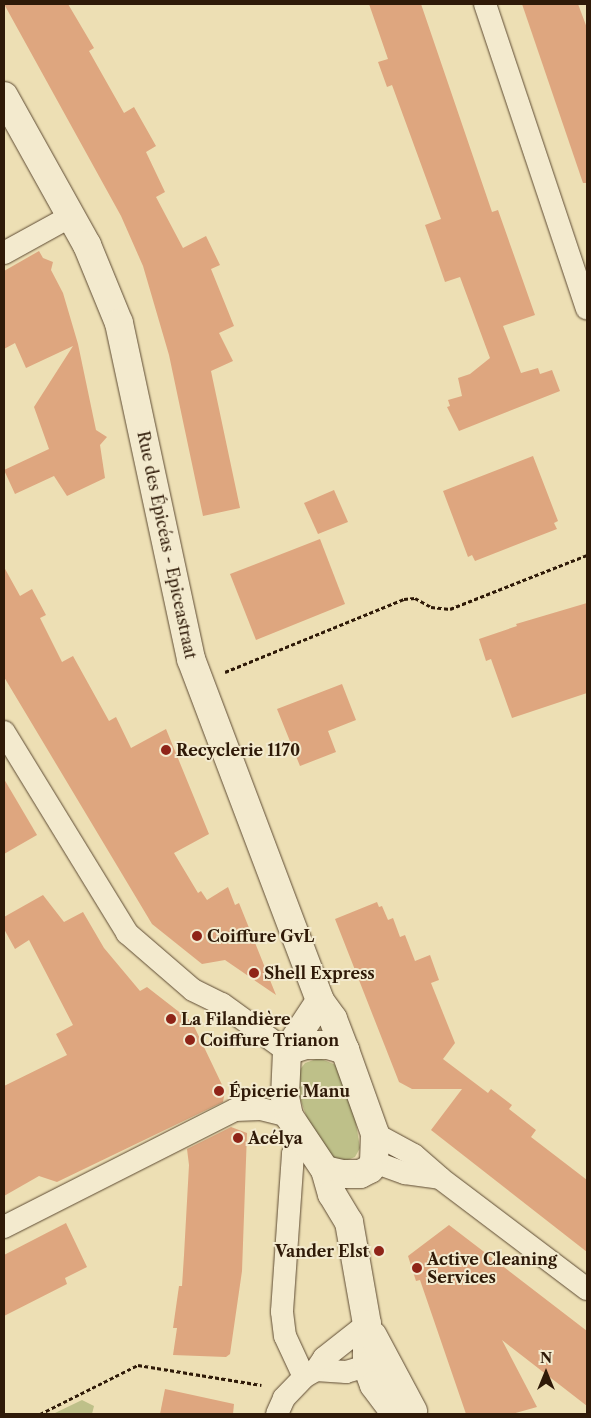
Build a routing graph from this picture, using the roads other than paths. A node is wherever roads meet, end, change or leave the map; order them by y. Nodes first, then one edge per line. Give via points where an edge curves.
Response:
1 (484, 4) edge
2 (4, 96) edge
3 (71, 216) junction
4 (4, 253) edge
5 (587, 308) edge
6 (4, 732) edge
7 (320, 1002) junction
8 (345, 1050) junction
9 (287, 1051) junction
10 (289, 1116) junction
11 (375, 1134) junction
12 (303, 1141) junction
13 (367, 1168) junction
14 (325, 1170) junction
15 (440, 1178) junction
16 (349, 1222) junction
17 (4, 1227) edge
18 (587, 1289) edge
19 (367, 1324) junction
20 (373, 1359) junction
21 (310, 1373) junction
22 (277, 1414) edge
23 (396, 1414) edge
24 (415, 1414) edge

1 - 5 street
2 - 3 street, Rue des Épicéas - Epiceastraat
3 - 4 street
3 - 7 street, Rue des Épicéas - Epiceastraat via 102,276 119,323 191,659
6 - 9 street via 128,933 193,990 222,1004
7 - 8 street, Rue des Épicéas - Epiceastraat via 332,1019
7 - 9 street
8 - 9 street via 328,1045 306,1045
8 - 11 street, Rue des Épicéas - Epiceastraat
9 - 10 street via 285,1097
10 - 12 street
10 - 17 street via 261,1109 235,1110
11 - 13 street, Rue des Épicéas - Epiceastraat
11 - 15 street via 414,1155
12 - 14 street
12 - 21 street via 293,1154 282,1312 285,1336
13 - 14 street
13 - 15 street
13 - 16 street, Rue des Épicéas - Epiceastraat
14 - 16 street via 332,1194
15 - 18 street
16 - 19 street
19 - 20 street
19 - 21 street
20 - 21 street via 336,1374
20 - 23 street via 374,1385
20 - 24 street
21 - 22 street via 284,1398

